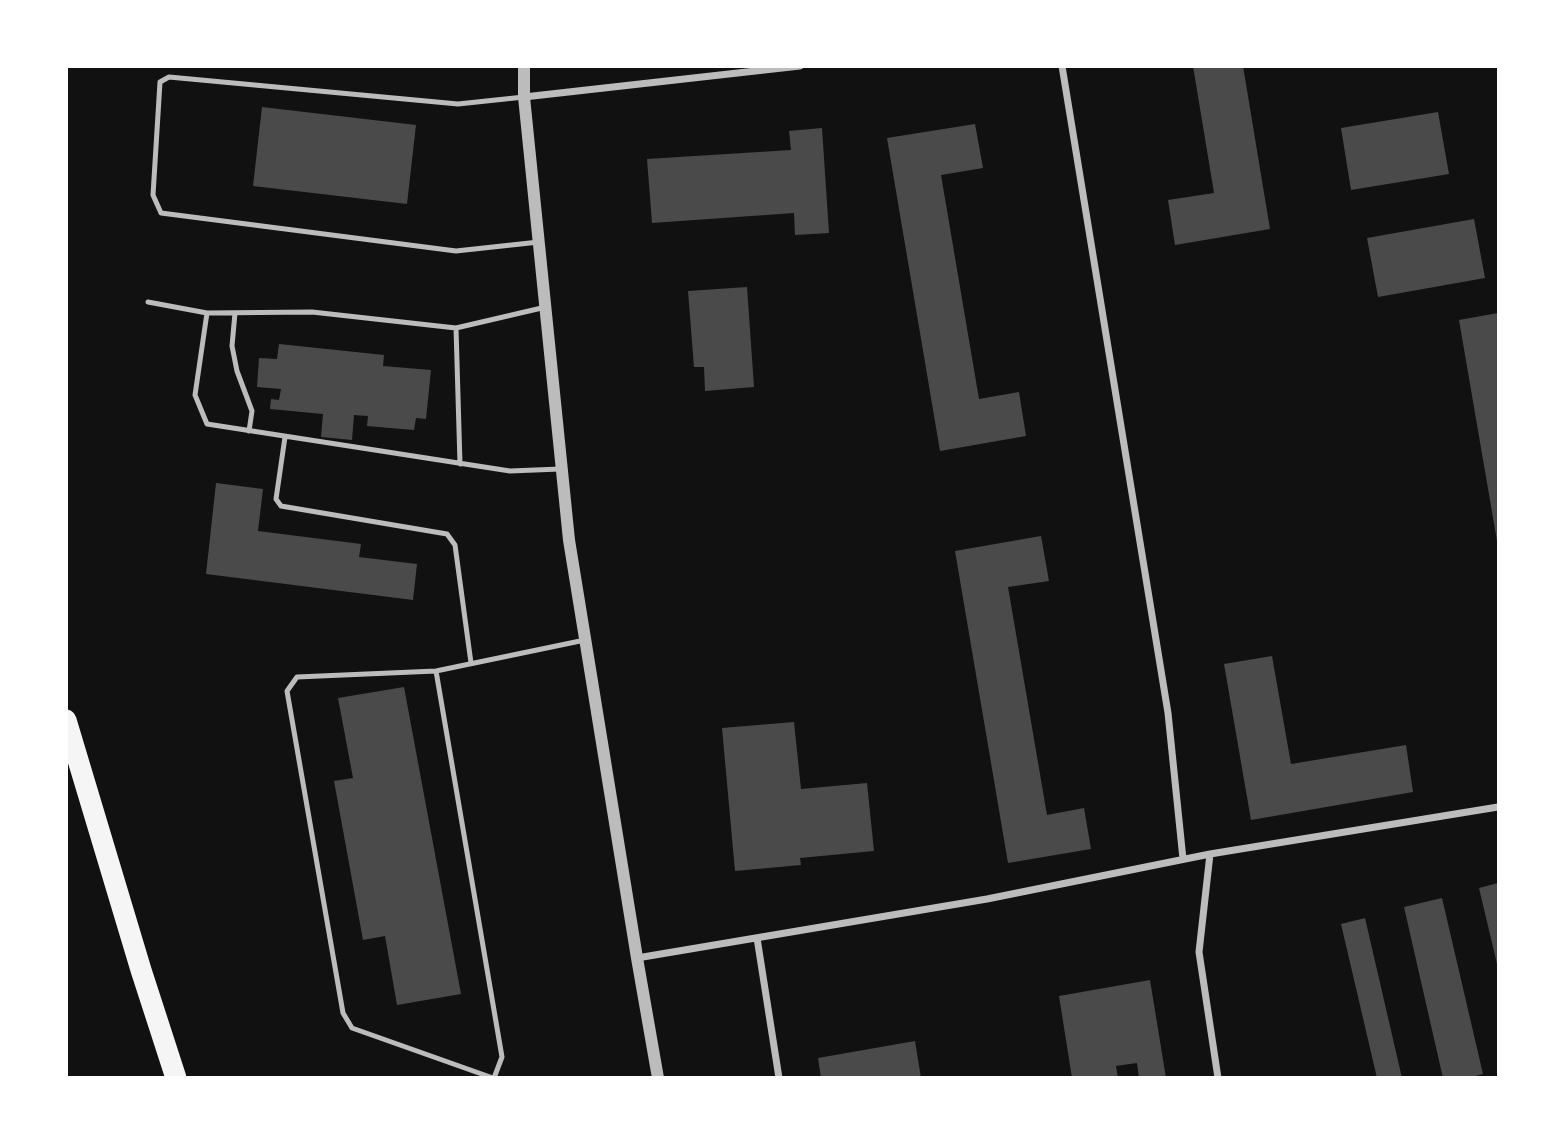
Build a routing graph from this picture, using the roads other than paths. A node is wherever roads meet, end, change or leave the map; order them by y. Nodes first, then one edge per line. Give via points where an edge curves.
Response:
1 (524, 66) edge
2 (800, 66) edge
3 (1062, 66) edge
4 (524, 97) junction
5 (539, 242) junction
6 (148, 302) dead end
7 (546, 307) junction
8 (207, 313) junction
9 (235, 313) junction
10 (456, 328) junction
11 (249, 431) junction
12 (285, 437) junction
13 (460, 464) junction
14 (562, 469) junction
15 (585, 640) junction
16 (471, 663) junction
17 (436, 671) junction
18 (66, 720) edge
19 (1499, 807) edge
20 (1210, 854) junction
21 (1183, 859) junction
22 (757, 938) junction
23 (636, 958) junction
24 (176, 1077) edge
25 (494, 1077) edge
26 (657, 1077) edge
27 (779, 1077) edge
28 (1218, 1077) edge

1 - 4 street
2 - 4 street
3 - 21 street via 1168,713
4 - 5 street
4 - 5 lane via 458,104 169,77 160,82 153,195 161,213 456,251
5 - 7 street
6 - 8 lane
7 - 10 lane
7 - 14 street
8 - 9 lane
8 - 11 lane via 195,395 207,424
9 - 10 lane via 312,312
9 - 11 lane via 232,346 252,411
10 - 13 lane
11 - 12 lane
12 - 13 lane
12 - 16 lane via 276,499 281,506 447,534 455,545
13 - 14 lane via 510,471
14 - 15 street
15 - 16 lane
15 - 23 street
16 - 17 lane
17 - 25 lane via 502,1057
17 - 25 lane via 297,677 288,691 343,1013 352,1028
18 - 24 highway
19 - 20 street
20 - 21 street
20 - 28 street via 1199,952
21 - 22 street via 987,899
22 - 23 street
22 - 27 street
23 - 26 street

